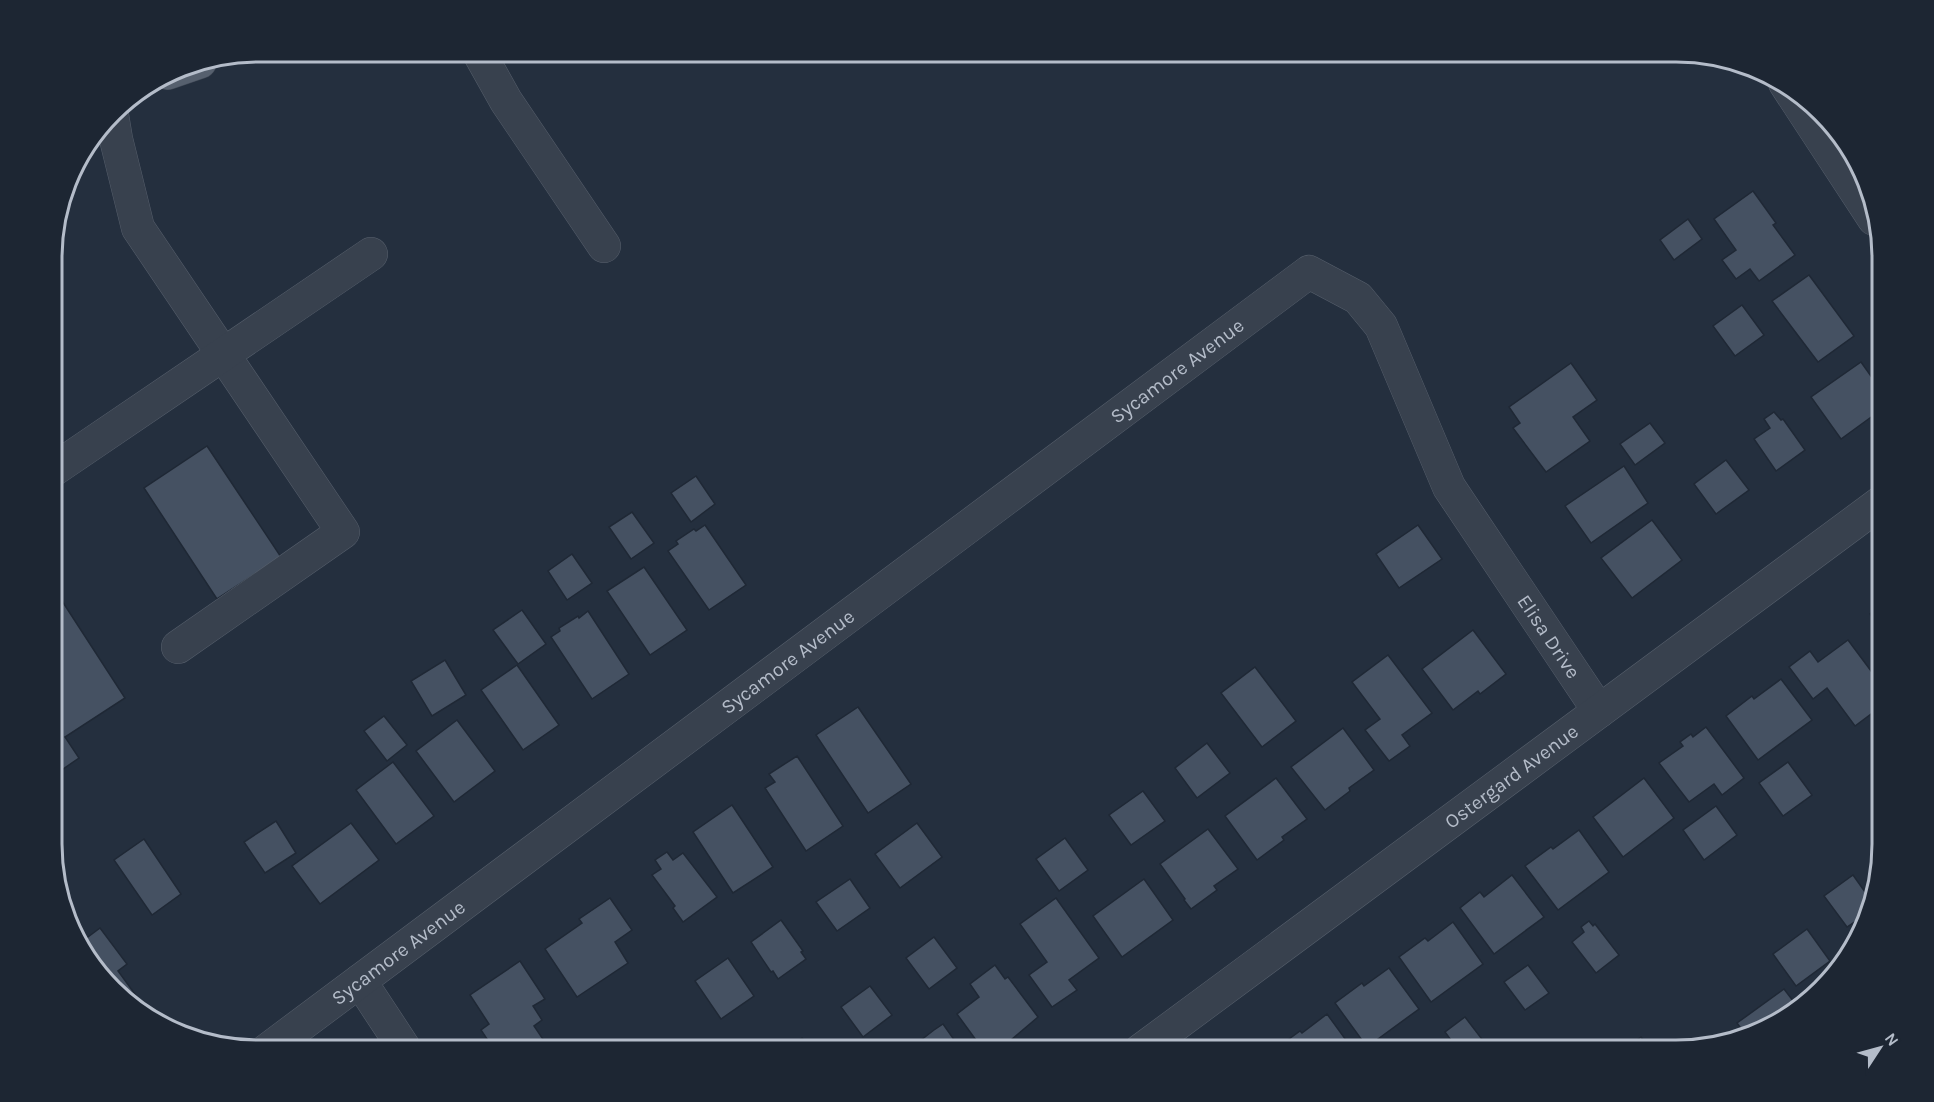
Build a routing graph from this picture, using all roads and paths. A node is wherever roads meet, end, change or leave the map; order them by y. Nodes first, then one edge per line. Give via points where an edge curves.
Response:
1 (484, 62) edge
2 (1805, 110) edge
3 (114, 124) edge
4 (1865, 205) edge
5 (604, 246) dead end
6 (371, 254) dead end
7 (1309, 272) joint
8 (223, 354) junction
9 (62, 464) edge
10 (1872, 508) edge
11 (178, 647) dead end
12 (1599, 711) junction
13 (360, 981) junction
14 (281, 1040) edge
15 (399, 1040) edge
16 (1155, 1040) edge

1 - 5 street
2 - 4 street
3 - 8 street via 138,228
6 - 8 street
7 - 12 street, Elisa Drive via 1358,298 1381,326 1449,487
7 - 13 street, Sycamore Avenue
8 - 9 street
8 - 11 street via 343,532
10 - 12 street, Ostergard Avenue
12 - 16 street, Ostergard Avenue
13 - 14 street, Sycamore Avenue
13 - 15 street

